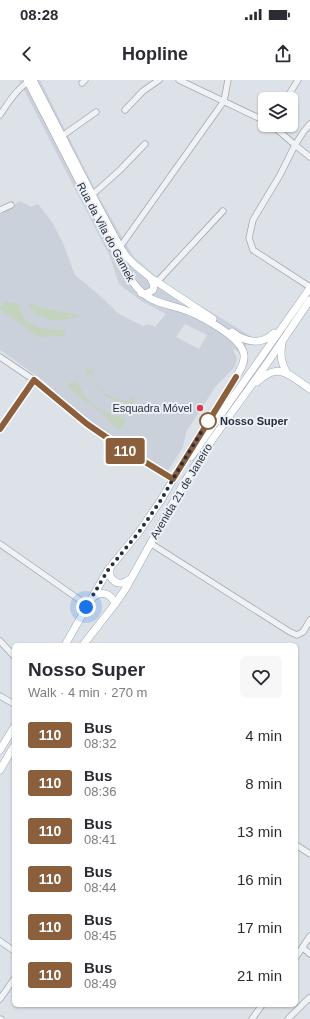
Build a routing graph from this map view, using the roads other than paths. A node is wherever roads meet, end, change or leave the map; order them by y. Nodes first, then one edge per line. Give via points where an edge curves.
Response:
1 (159, 80) edge
2 (179, 80) edge
3 (228, 80) edge
4 (298, 80) edge
5 (30, 81) edge
6 (290, 92) edge
7 (224, 100) junction
8 (124, 110) dead end
9 (96, 112) dead end
10 (0, 115) edge
11 (258, 117) edge
12 (310, 124) edge
13 (280, 132) edge
14 (62, 136) junction
15 (145, 144) dead end
16 (295, 145) junction
17 (310, 157) edge
18 (92, 195) junction
19 (11, 205) dead end
20 (0, 210) edge
21 (223, 211) dead end
22 (120, 247) junction
23 (154, 280) junction
24 (310, 288) edge
25 (141, 293) junction
26 (310, 300) edge
27 (294, 310) junction
28 (282, 339) junction
29 (0, 357) edge
30 (287, 373) junction
31 (34, 380) junction
32 (310, 389) edge
33 (239, 401) junction
34 (0, 429) edge
35 (173, 479) junction
36 (161, 500) junction
37 (150, 543) junction
38 (0, 544) edge
39 (111, 566) junction
40 (131, 578) junction
41 (89, 602) junction
42 (115, 604) junction
43 (310, 620) edge
44 (0, 641) edge
45 (66, 643) edge
46 (85, 643) edge
47 (12, 654) edge
48 (0, 696) edge
49 (12, 703) edge
50 (12, 730) edge
51 (12, 749) edge
52 (0, 750) edge
53 (0, 770) edge
54 (298, 846) edge
55 (310, 854) edge
56 (310, 936) edge
57 (0, 941) edge
58 (302, 948) junction
59 (12, 950) edge
60 (298, 954) edge
61 (310, 954) edge
62 (12, 982) edge
63 (0, 999) edge
64 (310, 999) edge
65 (261, 1007) edge
66 (252, 1019) edge
67 (288, 1019) edge

1 - 8 street via 143,91
2 - 7 street
3 - 7 street
4 - 6 street
5 - 10 street via 12,98
5 - 14 main road, Rua da Vila do Gamek
5 - 25 main road, Rua da Vila do Gamek via 126,272
7 - 11 street
7 - 22 street
9 - 14 street
12 - 16 street
13 - 16 street
14 - 18 main road, Rua da Vila do Gamek
15 - 18 street
16 - 17 street
16 - 24 street via 253,220 248,238 253,250
18 - 22 main road, Rua da Vila do Gamek
19 - 20 street
21 - 23 street
22 - 23 main road, Rua da Vila do Gamek via 135,265
23 - 25 main road via 152,290 146,294
23 - 27 main road, Rua da Vila do Gamek via 249,341 264,340 273,335
24 - 27 main road, Avenida 21 de Janeiro
25 - 35 main road, Rua da Vila do Gamek via 151,299 193,313 209,322 235,339 244,354 242,366 236,377
26 - 28 main road, Avenida 21 de Janeiro
27 - 36 main road, Avenida 21 de Janeiro
28 - 30 main road via 281,362
28 - 33 main road, Avenida 21 de Janeiro
29 - 31 street
30 - 32 main road
30 - 33 main road via 270,372
31 - 34 street
31 - 35 street via 87,424
33 - 37 main road, Avenida 21 de Janeiro via 185,481
35 - 36 main road
36 - 39 main road, Avenida 21 de Janeiro
37 - 40 main road, Avenida 21 de Janeiro
37 - 43 street via 290,632 297,635 303,632
38 - 41 street
39 - 40 main road via 110,576 118,584 125,583
39 - 41 main road, Avenida 21 de Janeiro
40 - 42 main road, Avenida 21 de Janeiro
41 - 42 main road via 98,594 105,593 112,597
41 - 45 main road, Avenida 21 de Janeiro
42 - 46 main road, Avenida 21 de Janeiro
44 - 47 street
48 - 49 street
50 - 52 main road
51 - 53 main road
54 - 55 street
56 - 58 street
57 - 59 street
58 - 60 street
58 - 61 street
62 - 63 street
64 - 67 street via 308,998
65 - 66 street

